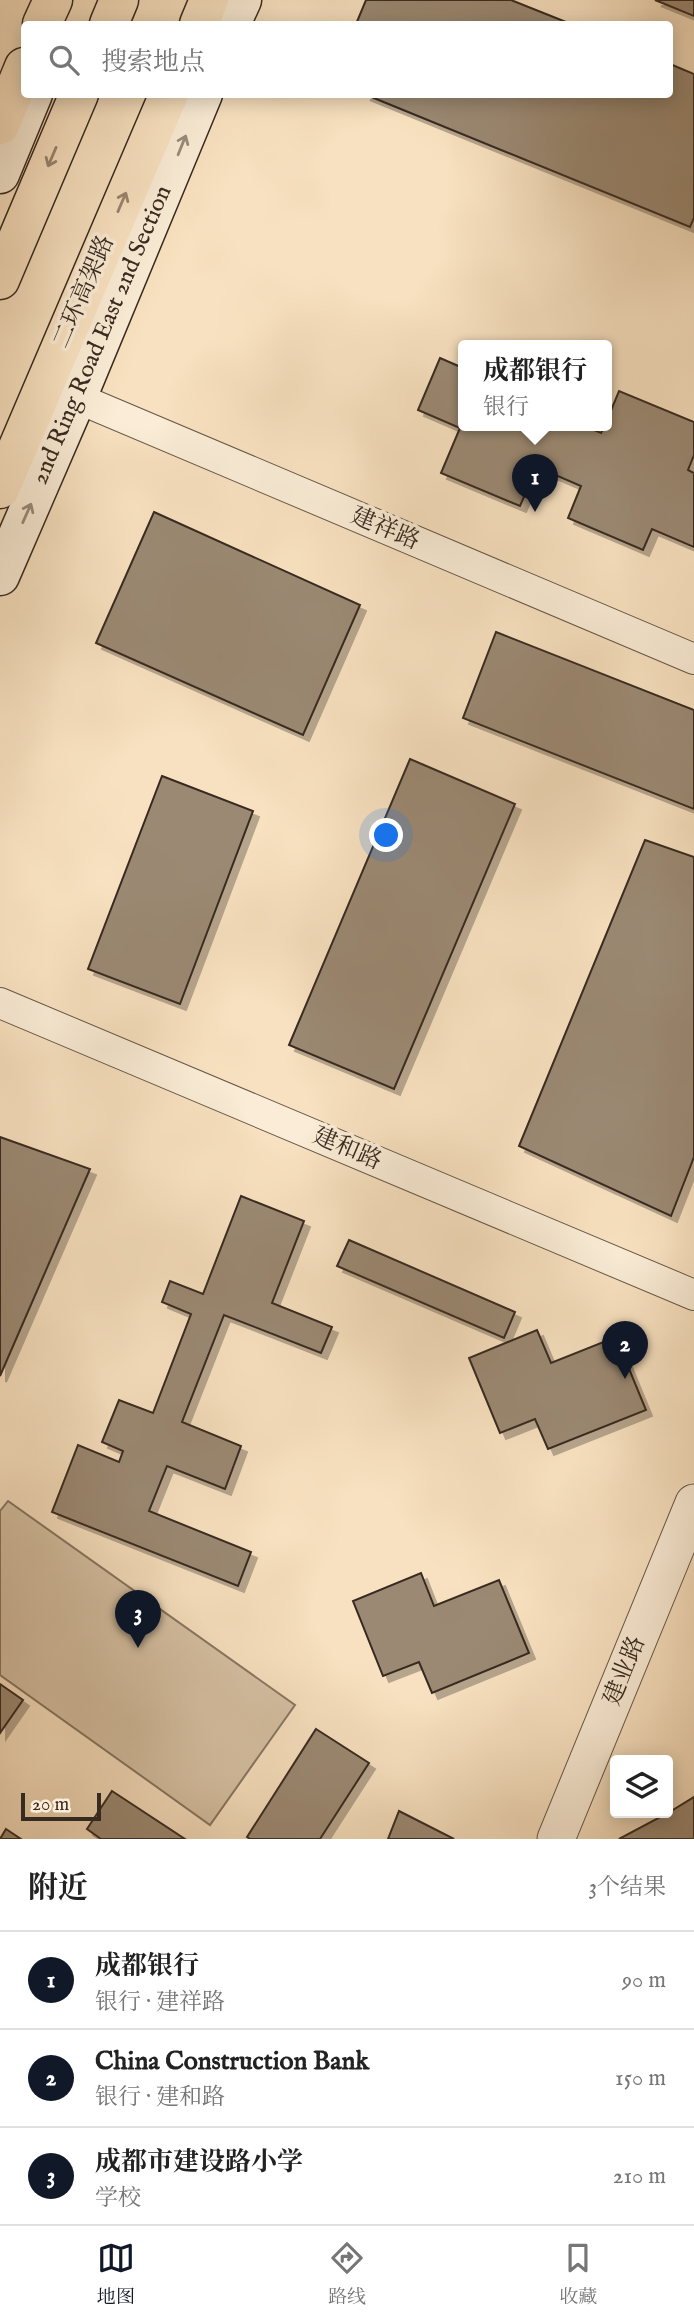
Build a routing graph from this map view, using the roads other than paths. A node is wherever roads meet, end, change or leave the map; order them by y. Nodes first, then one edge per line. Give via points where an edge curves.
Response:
1 (52, 0) edge
2 (73, 0) edge
3 (119, 0) edge
4 (209, 0) edge
5 (242, 0) edge
6 (43, 21) edge
7 (63, 21) edge
8 (110, 21) edge
9 (200, 21) edge
10 (232, 21) edge
11 (21, 74) edge
12 (31, 98) edge
13 (77, 98) edge
14 (167, 98) edge
15 (200, 98) edge
16 (0, 125) edge
17 (0, 174) edge
18 (0, 280) edge
19 (77, 398) junction
20 (0, 489) edge
21 (0, 576) edge
22 (694, 659) edge
23 (0, 1003) edge
24 (694, 1295) edge
25 (694, 1503) edge
26 (556, 1839) edge

1 - 6 highway
2 - 7 main road
3 - 8 highway
4 - 9 highway
5 - 10 main road
11 - 16 highway
12 - 17 main road
13 -> 18 highway
20 -> 14 highway, 二环高架路
19 -> 15 main road, 2nd Ring Road East 2nd Section
21 -> 19 main road, 2nd Ring Road East 2nd Section
19 - 22 street, 建祥路
23 - 24 street, 建和路
25 - 26 street, 建业路

